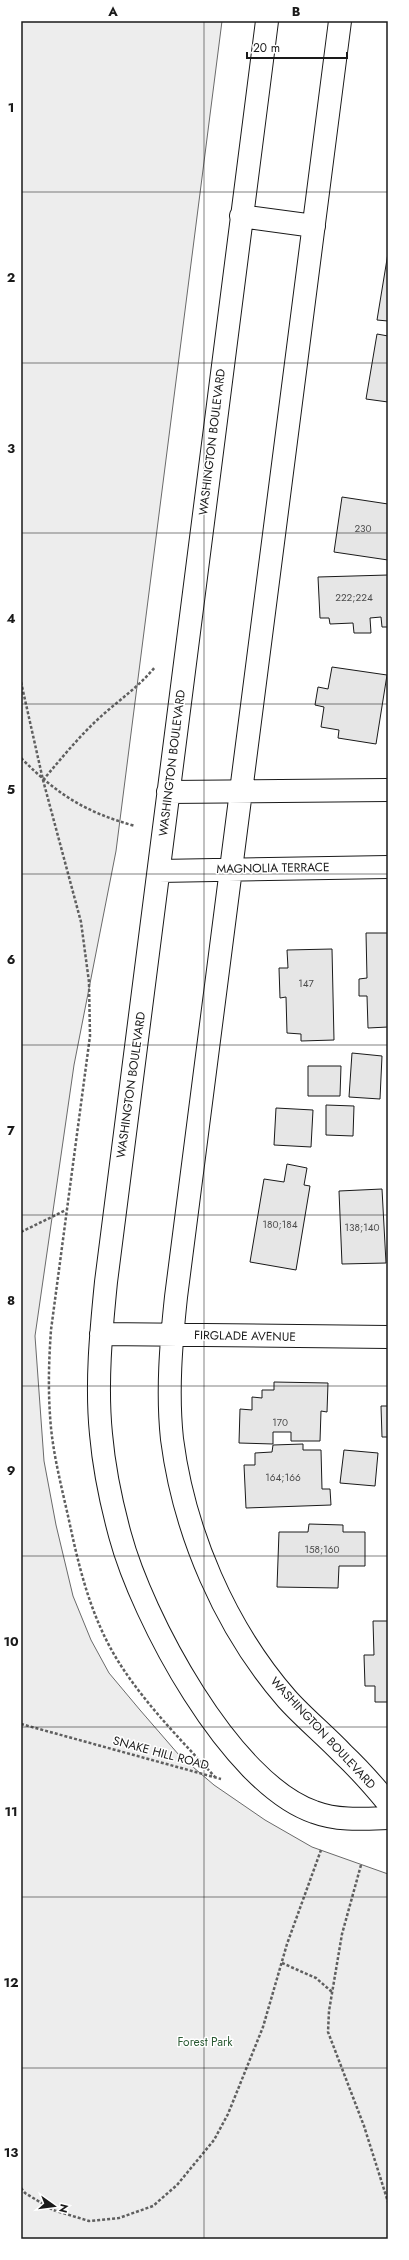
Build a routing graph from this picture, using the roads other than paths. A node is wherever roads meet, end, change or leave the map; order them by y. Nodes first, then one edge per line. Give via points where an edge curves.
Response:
1 (267, 21) edge
2 (340, 21) edge
3 (241, 216) junction
4 (314, 226) junction
5 (388, 790) edge
6 (241, 791) junction
7 (168, 792) junction
8 (388, 867) edge
9 (232, 869) junction
10 (159, 871) junction
11 (101, 1334) junction
12 (172, 1335) junction
13 (388, 1337) edge
14 (388, 1803) edge
15 (388, 1818) edge

1 - 3 street, WASHINGTON BOULEVARD
2 - 4 street, WASHINGTON BOULEVARD
3 - 4 street
3 - 7 street, WASHINGTON BOULEVARD
4 - 6 street, WASHINGTON BOULEVARD
5 - 6 street
6 - 7 street
6 - 9 street, WASHINGTON BOULEVARD
7 - 10 street, WASHINGTON BOULEVARD
8 - 9 street, MAGNOLIA TERRACE
9 - 10 street, MAGNOLIA TERRACE
9 - 12 street, WASHINGTON BOULEVARD
10 - 11 street, WASHINGTON BOULEVARD via 112,1223
11 - 12 street, FIRGLADE AVENUE
11 - 15 street, WASHINGTON BOULEVARD via 101,1435 120,1536 136,1582 184,1676 226,1739 254,1772 281,1795 313,1812 330,1816 351,1819
12 - 13 street, FIRGLADE AVENUE
12 - 14 street, WASHINGTON BOULEVARD via 172,1439 188,1510 212,1579 230,1615 287,1699 362,1772

